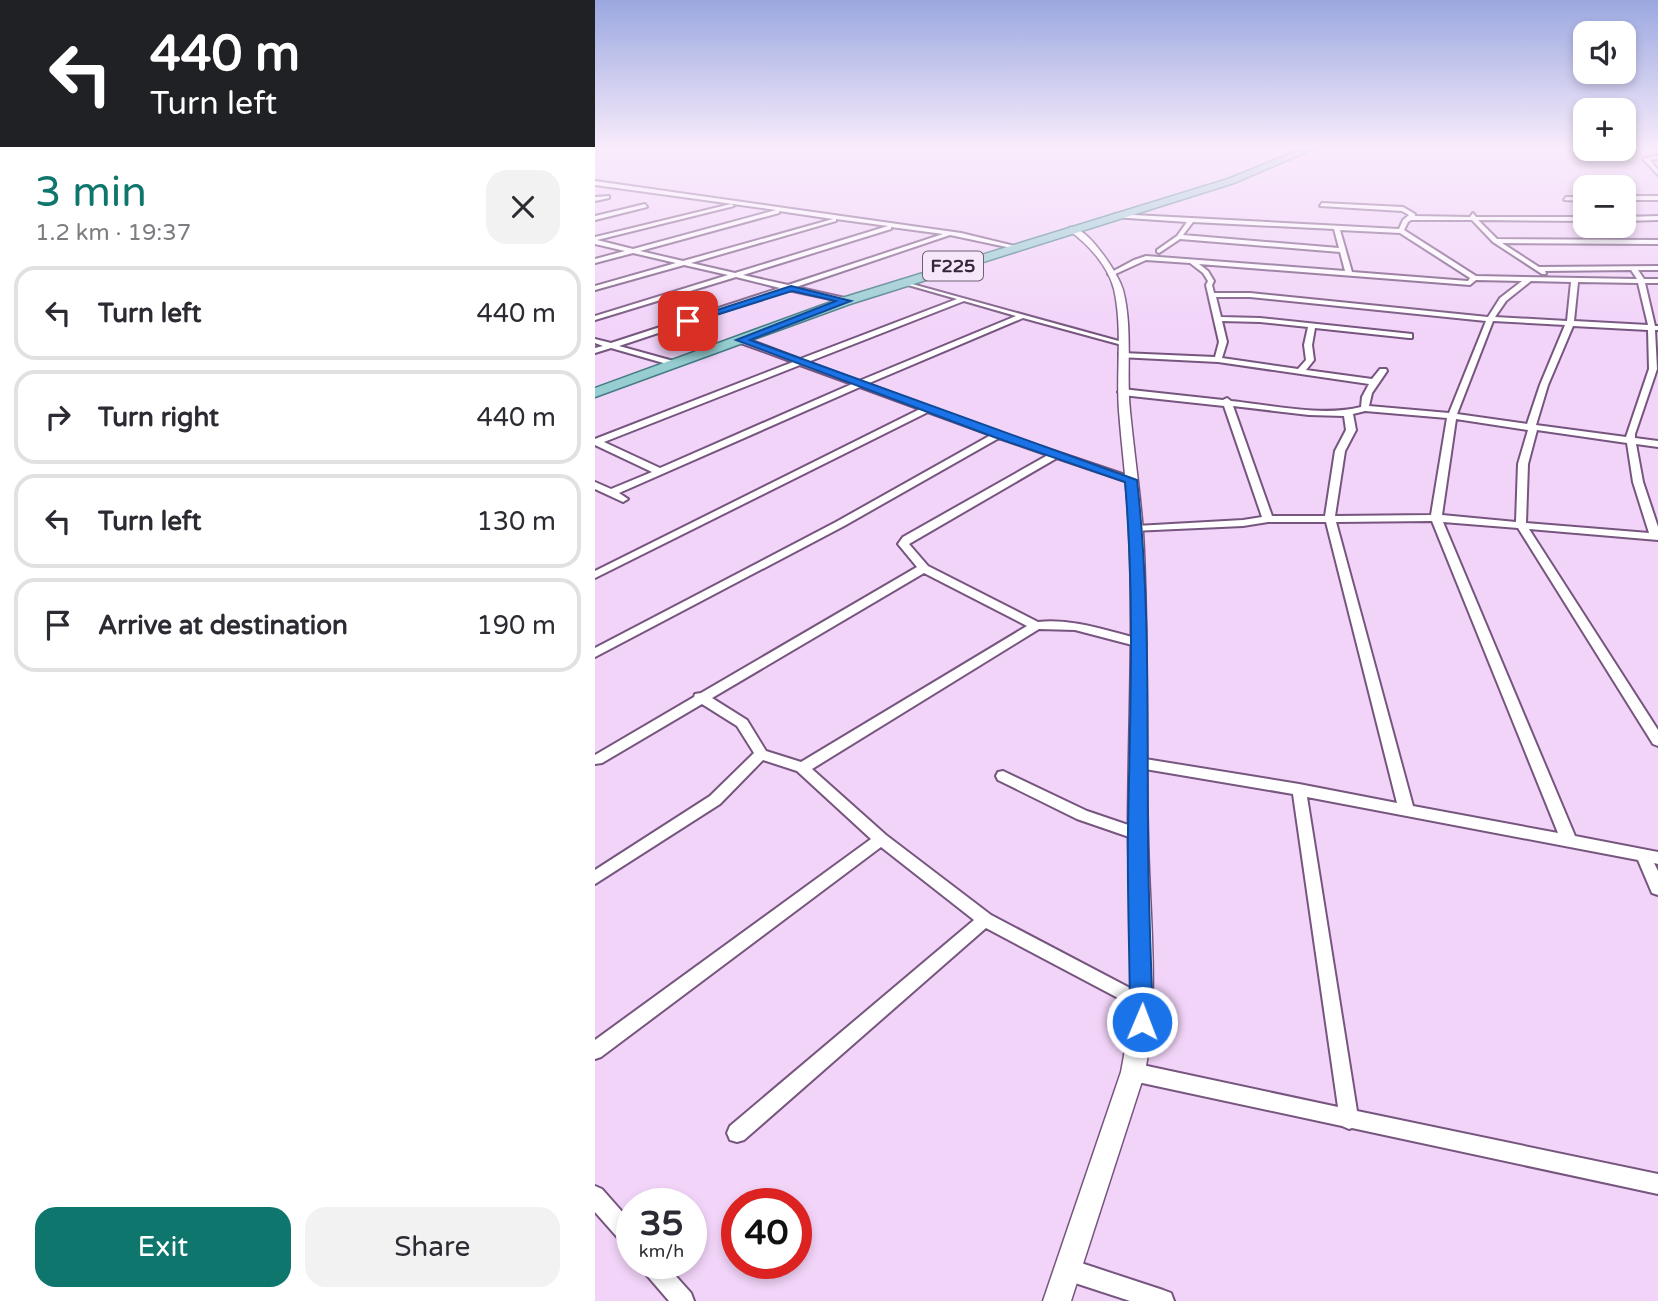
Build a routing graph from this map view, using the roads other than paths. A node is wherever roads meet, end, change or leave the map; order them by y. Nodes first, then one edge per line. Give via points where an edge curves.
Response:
1 (638, 208) edge
2 (723, 208) edge
3 (766, 208) edge
4 (1142, 208) edge
5 (1377, 208) edge
6 (783, 210) junction
7 (1473, 214) junction
8 (1115, 216) junction
9 (595, 218) edge
10 (1410, 218) junction
11 (1573, 218) edge
12 (1658, 218) edge
13 (840, 219) junction
14 (1192, 219) junction
15 (1636, 219) edge
16 (893, 227) junction
17 (1336, 227) junction
18 (1073, 229) junction
19 (1401, 231) junction
20 (950, 233) junction
21 (1179, 237) junction
22 (595, 240) edge
23 (1495, 241) junction
24 (1658, 242) edge
25 (1016, 247) junction
26 (635, 250) junction
27 (1343, 250) junction
28 (1159, 251) dead end
29 (595, 261) edge
30 (1191, 261) junction
31 (684, 262) junction
32 (1633, 268) junction
33 (1658, 268) edge
34 (1537, 269) junction
35 (1349, 272) junction
36 (1111, 274) junction
37 (737, 275) junction
38 (1474, 278) junction
39 (1529, 279) junction
40 (1554, 279) junction
41 (1575, 279) junction
42 (1641, 280) junction
43 (1658, 281) edge
44 (903, 282) junction
45 (595, 288) edge
46 (791, 288) junction
47 (1213, 295) junction
48 (961, 300) junction
49 (846, 301) junction
50 (1021, 316) junction
51 (595, 318) edge
52 (1218, 319) junction
53 (1490, 319) junction
54 (1570, 324) junction
55 (1312, 327) junction
56 (1654, 328) edge
57 (1409, 336) dead end
58 (741, 340) junction
59 (595, 341) edge
60 (610, 346) junction
61 (1122, 349) junction
62 (595, 351) edge
63 (1218, 360) junction
64 (803, 362) junction
65 (674, 364) junction
66 (1383, 371) dead end
67 (1300, 372) junction
68 (1375, 382) junction
69 (861, 383) junction
70 (1122, 392) junction
71 (595, 393) edge
72 (1227, 401) junction
73 (929, 408) junction
74 (1365, 408) junction
75 (1348, 412) junction
76 (1452, 416) junction
77 (1532, 428) junction
78 (998, 435) junction
79 (1632, 440) junction
80 (1658, 444) edge
81 (1055, 455) junction
82 (660, 472) junction
83 (1131, 480) junction
84 (595, 485) edge
85 (611, 493) junction
86 (624, 499) dead end
87 (1330, 517) junction
88 (1436, 518) junction
89 (1268, 519) junction
90 (1521, 524) junction
91 (1136, 528) junction
92 (1657, 537) edge
93 (924, 568) junction
94 (595, 575) edge
95 (1036, 626) junction
96 (1140, 643) junction
97 (595, 653) edge
98 (700, 697) junction
99 (1658, 741) edge
100 (761, 754) junction
101 (597, 760) dead end
102 (1139, 763) junction
103 (802, 768) junction
104 (1003, 776) dead end
105 (1299, 789) junction
106 (1408, 812) junction
107 (1138, 834) junction
108 (881, 839) junction
109 (1569, 841) junction
110 (1651, 856) edge
111 (595, 878) edge
112 (1658, 889) edge
113 (985, 920) junction
114 (1143, 1003) junction
115 (595, 1051) edge
116 (1133, 1072) junction
117 (1349, 1120) junction
118 (737, 1133) dead end
119 (1658, 1184) edge
120 (597, 1202) edge
121 (616, 1222) edge
122 (1069, 1270) junction
123 (665, 1279) edge
124 (683, 1301) edge
125 (1057, 1301) edge
126 (1163, 1301) edge

1 - 9 street
2 - 22 street
3 - 6 street
4 - 8 main road, F225
5 - 10 street via 1403,209 1413,215
6 - 13 street
6 - 26 street
7 - 10 street
7 - 11 street
7 - 23 street
8 - 14 street
8 - 18 main road, F225
10 - 19 street
12 - 15 street
13 - 16 street
13 - 31 street
14 - 17 street
14 - 21 street
16 - 20 street
16 - 37 street
17 - 19 street
17 - 27 street
18 - 25 main road, F225
18 - 36 street
19 - 38 street
20 - 25 street
20 - 46 street
21 - 27 street
21 - 28 street
22 - 26 street
23 - 24 street
23 - 34 street
25 - 44 main road, F225
26 - 29 street
26 - 31 street
27 - 35 street
30 - 35 street
30 - 36 street via 1138,259
30 - 47 street via 1212,281
31 - 37 street
31 - 45 street
32 - 33 street
32 - 34 street
32 - 42 street
34 - 40 street
35 - 38 street via 1470,283
36 - 61 street via 1119,290
37 - 46 street
37 - 51 street
38 - 39 street
39 - 40 street
39 - 53 street via 1503,300
40 - 41 street
41 - 42 street
41 - 54 street
42 - 43 street
42 - 56 street
44 - 48 street
44 - 49 main road, F225
46 - 49 street
46 - 60 street
47 - 52 street
47 - 53 street
48 - 50 street
48 - 64 street
49 - 58 main road, F225
50 - 61 street
50 - 69 street
52 - 55 street
52 - 63 street via 1223,342
53 - 54 street
53 - 76 street
54 - 56 street
54 - 77 street
55 - 57 street
55 - 67 street via 1307,345 1310,359
56 - 79 street via 1653,369
58 - 64 street
58 - 65 main road, F225
59 - 60 street
60 - 62 street
60 - 65 street
61 - 63 street
61 - 70 street
63 - 67 street
64 - 69 street
64 - 82 street via 597,442
65 - 71 main road, F225
66 - 68 street
67 - 68 street
68 - 74 street
69 - 73 street
69 - 82 street
70 - 72 street
70 - 83 street
72 - 75 street via 1309,412
72 - 89 street
73 - 78 street
73 - 94 street
74 - 75 street
74 - 76 street
75 - 87 street via 1351,430 1340,451
76 - 77 street
76 - 88 street
77 - 79 street
77 - 90 street via 1523,464
78 - 81 street
78 - 97 street
79 - 80 street
79 - 92 street via 1638,482
81 - 83 street
81 - 93 street via 907,539 903,544
82 - 85 street
83 - 91 street
84 - 85 street
85 - 86 street
87 - 88 street
87 - 89 street
87 - 106 street
88 - 90 street
88 - 109 street
89 - 91 street
90 - 92 street
90 - 99 street
91 - 96 street
93 - 95 street
93 - 98 street
95 - 96 street via 1064,625
95 - 103 street
96 - 102 street
98 - 100 street via 742,723
98 - 101 street
100 - 103 street
100 - 111 street via 715,800
102 - 105 street
102 - 107 street
103 - 108 street
104 - 107 street via 1082,815
105 - 106 street
105 - 117 street
106 - 109 street
107 - 114 street
108 - 113 street
108 - 115 street
109 - 110 street
110 - 112 street
113 - 114 street
113 - 118 street
114 - 116 street via 1141,1042
116 - 117 street
116 - 122 street
117 - 119 street
120 - 121 street
122 - 125 street
122 - 126 street
123 - 124 street

